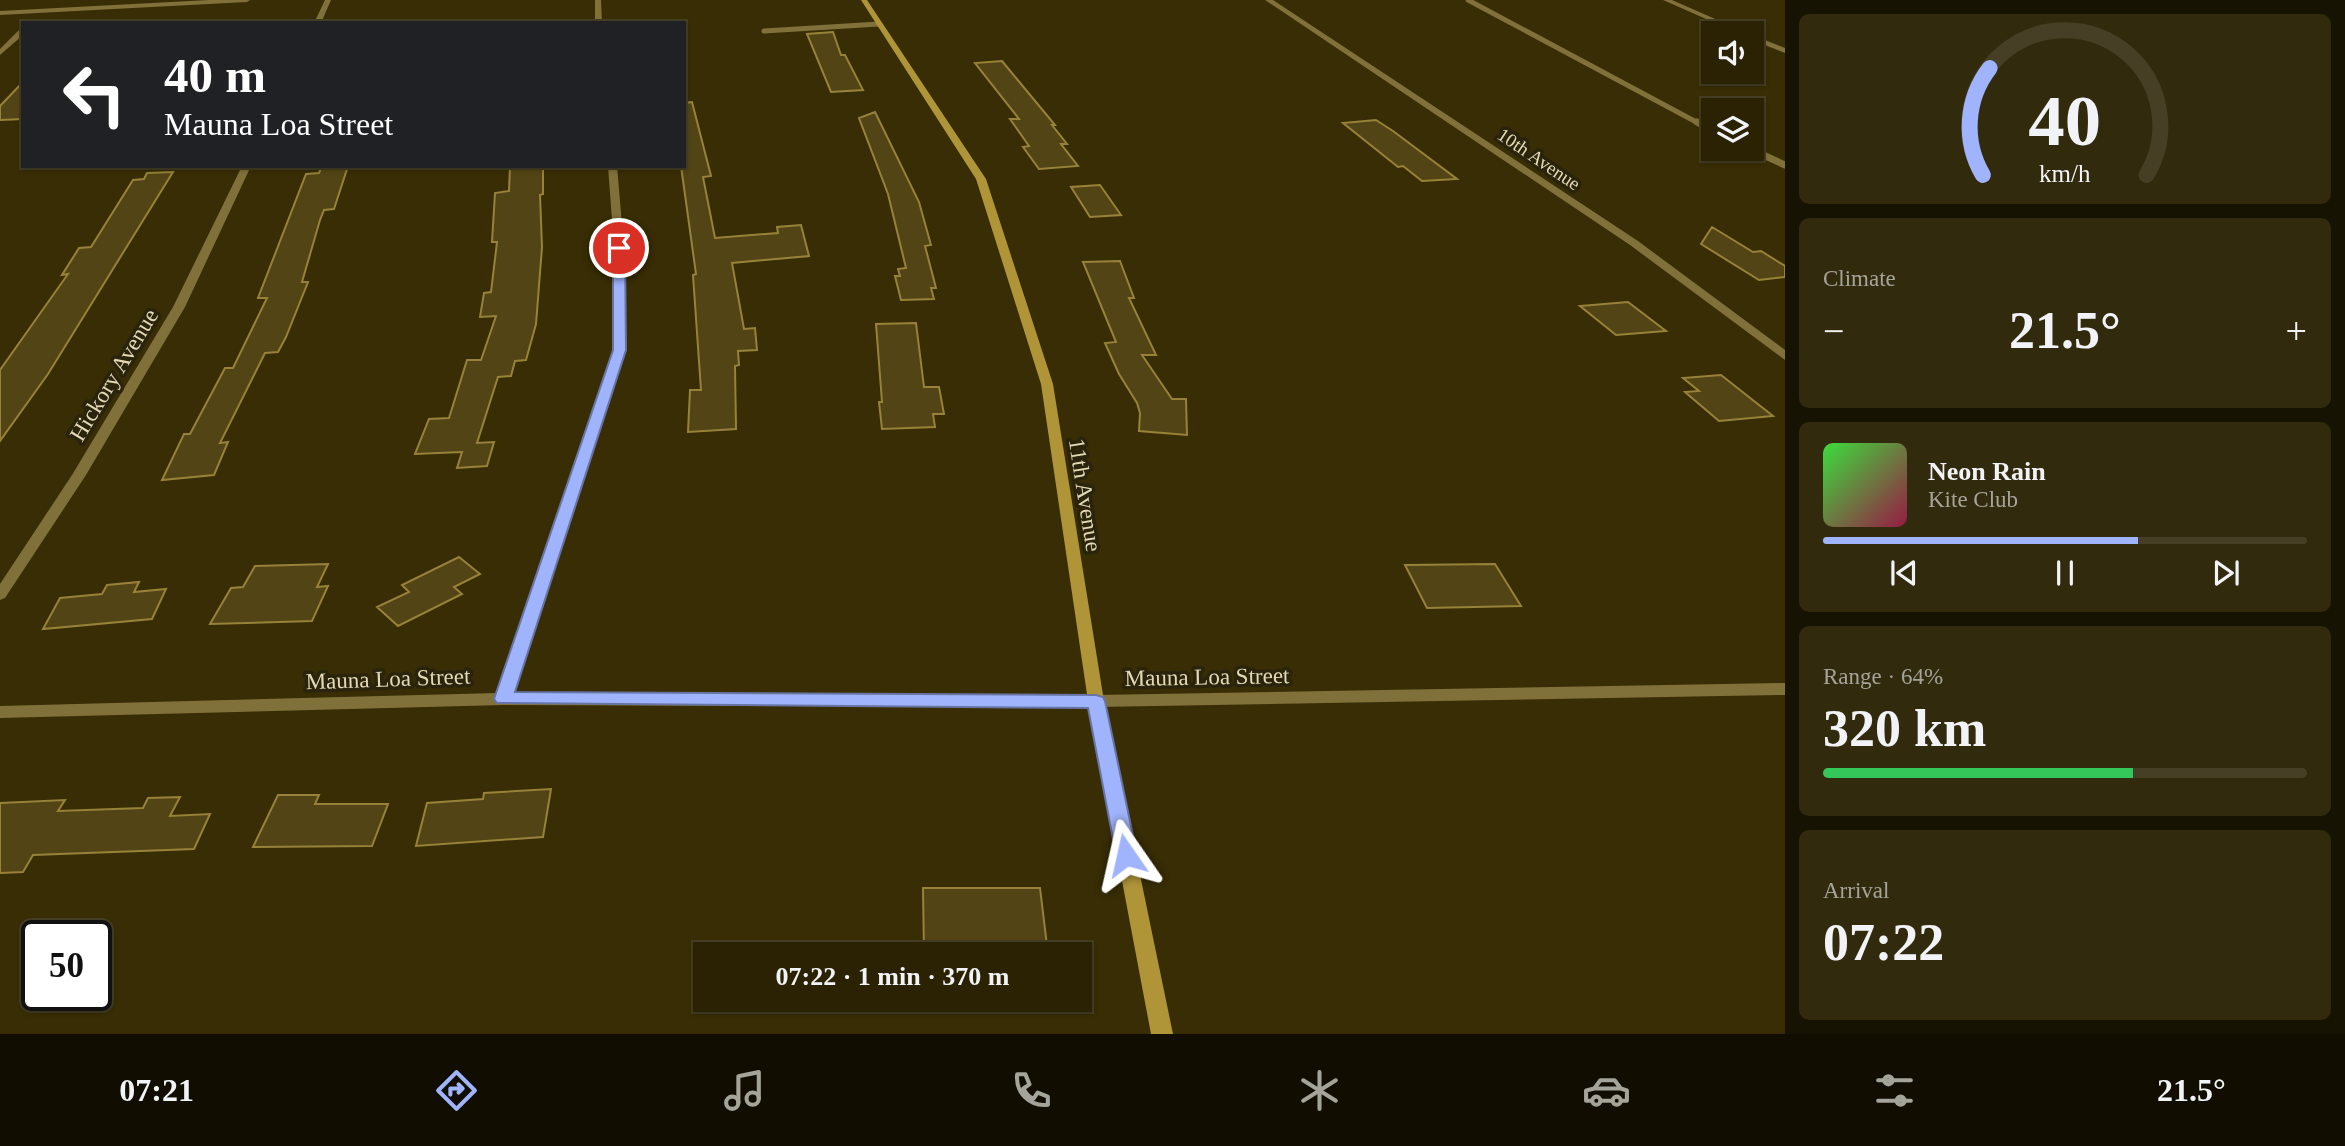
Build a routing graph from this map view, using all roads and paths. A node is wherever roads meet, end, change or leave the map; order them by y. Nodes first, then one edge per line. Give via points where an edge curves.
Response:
1 (247, 0) edge
2 (328, 0) edge
3 (597, 0) edge
4 (864, 0) edge
5 (1268, 0) edge
6 (1468, 0) edge
7 (1666, 0) edge
8 (44, 11) junction
9 (0, 13) edge
10 (34, 21) edge
11 (318, 21) edge
12 (600, 21) edge
13 (1716, 21) edge
14 (879, 24) junction
15 (764, 32) dead end
16 (21, 33) edge
17 (1764, 42) edge
18 (1785, 51) edge
19 (0, 53) edge
20 (1701, 125) edge
21 (1764, 155) edge
22 (1785, 165) edge
23 (246, 168) edge
24 (612, 168) edge
25 (1785, 356) edge
26 (0, 595) edge
27 (1785, 689) edge
28 (504, 699) junction
29 (1096, 701) junction
30 (0, 712) edge
31 (1162, 1034) edge

1 - 8 street
2 - 11 street
3 - 12 street
4 - 14 main road, 11th Avenue
5 - 25 street, 10th Avenue via 1634,243
6 - 20 lane
7 - 13 street
8 - 9 street
8 - 10 street
14 - 15 lane
14 - 29 main road, 11th Avenue via 981,179 1047,384
16 - 19 street
17 - 18 street
21 - 22 lane
23 - 26 street, Hickory Avenue via 179,307 79,475
24 - 28 street via 620,350
27 - 29 street, Mauna Loa Street
28 - 29 street, Mauna Loa Street
28 - 30 street, Mauna Loa Street
29 - 31 main road, 11th Avenue

